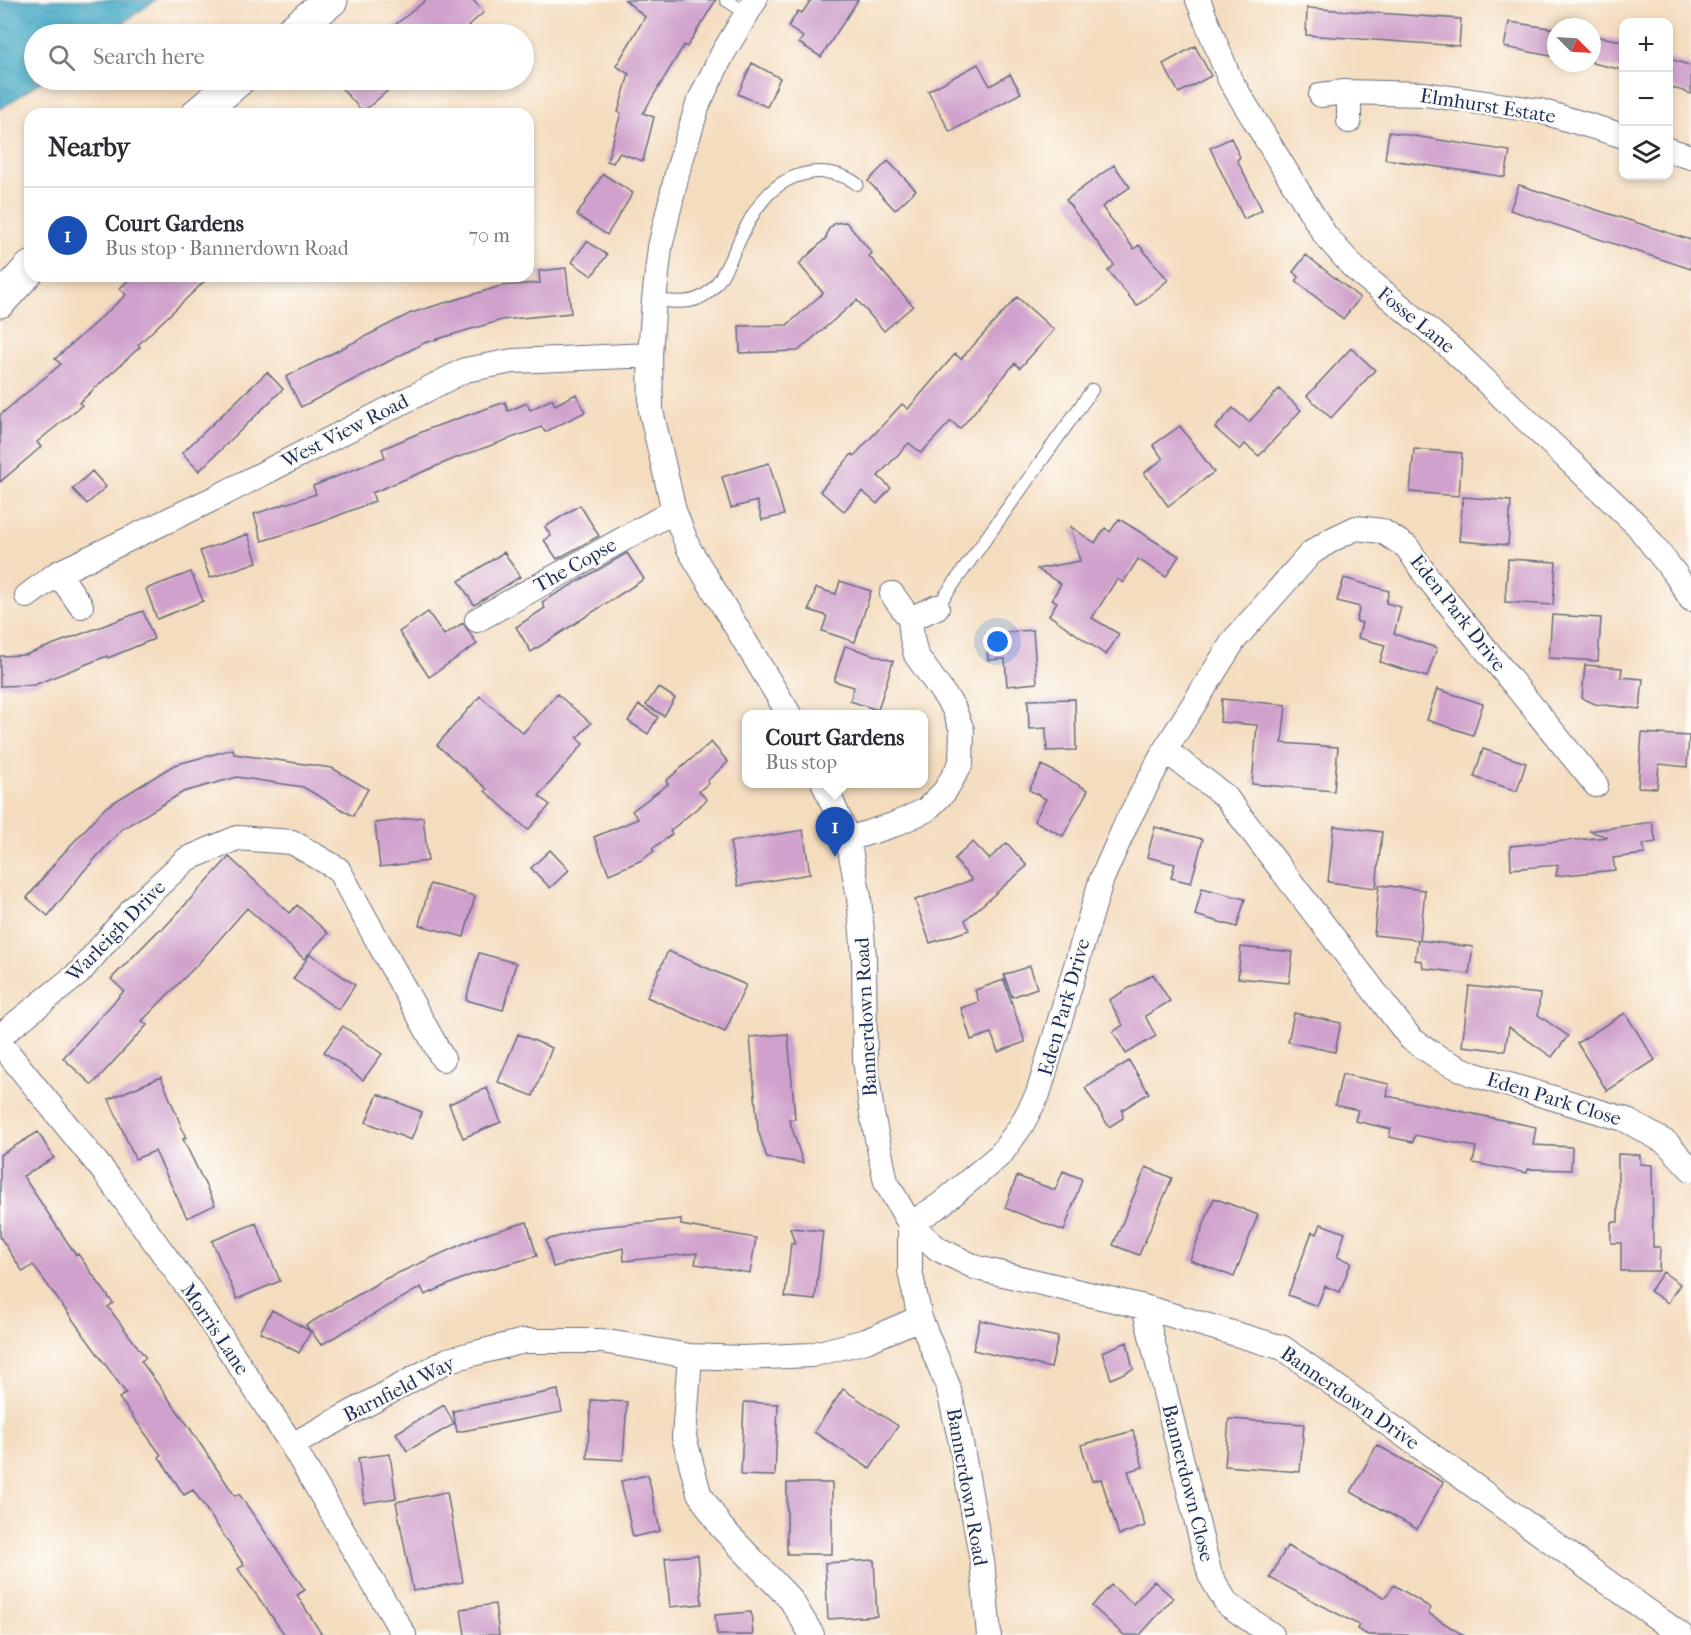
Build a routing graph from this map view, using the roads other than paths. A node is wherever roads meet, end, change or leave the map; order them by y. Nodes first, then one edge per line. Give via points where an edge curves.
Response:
1 (331, 0) edge
2 (726, 0) edge
3 (1198, 0) edge
4 (750, 7) edge
5 (301, 24) edge
6 (226, 90) edge
7 (1349, 93) junction
8 (1321, 95) dead end
9 (205, 108) edge
10 (1349, 121) dead end
11 (1619, 135) edge
12 (1673, 152) edge
13 (1691, 157) edge
14 (857, 184) dead end
15 (24, 275) edge
16 (654, 300) junction
17 (0, 301) edge
18 (650, 355) junction
19 (1092, 390) dead end
20 (674, 511) junction
21 (58, 573) junction
22 (892, 594) dead end
23 (27, 596) dead end
24 (1691, 599) edge
25 (81, 606) dead end
26 (938, 608) joint
27 (910, 619) junction
28 (477, 620) dead end
29 (787, 710) edge
30 (1165, 750) junction
31 (1596, 785) dead end
32 (826, 788) edge
33 (848, 838) junction
34 (0, 1036) edge
35 (0, 1043) edge
36 (443, 1059) dead end
37 (1691, 1169) edge
38 (910, 1224) junction
39 (1144, 1307) junction
40 (920, 1318) junction
41 (690, 1356) junction
42 (292, 1445) junction
43 (404, 1635) edge
44 (812, 1635) edge
45 (989, 1635) edge
46 (1272, 1635) edge
47 (1682, 1635) edge

1 - 5 street
2 - 4 lane
3 - 24 street, Fosse Lane via 1230,80 1325,235 1353,267 1453,350 1637,525
4 - 16 street via 698,104 660,247
6 - 9 street
7 - 8 street, Elmhurst Estate
7 - 10 street
7 - 11 street, Elmhurst Estate via 1424,94 1540,111
12 - 13 street
14 - 16 lane via 816,171 784,180 765,197 723,274 708,292 686,301
15 - 17 street
16 - 18 street
18 - 20 street via 651,411
18 - 21 street, West View Road via 513,360 465,370
19 - 26 lane
20 - 28 street, The Copse
20 - 29 street via 689,549
21 - 23 street, West View Road
21 - 25 street
22 - 27 street
26 - 27 street
27 - 33 street via 916,654 953,707 962,730 961,763 945,791 926,810
30 - 31 street, Eden Park Drive via 1234,640 1311,553 1356,528 1382,531 1407,547
30 - 37 street, Eden Park Close via 1226,796 1411,1039 1472,1074 1624,1119 1667,1143
30 - 38 street, Eden Park Drive via 1101,881 1038,1094 1021,1126 1001,1154 940,1205
32 - 33 street, Bannerdown Road
33 - 38 street, Bannerdown Road via 859,897 865,1059 872,1114 886,1182
34 - 36 street, Warleigh Drive via 79,973 134,908 187,859 237,838 292,842 338,868
35 - 42 street, Morris Lane via 112,1182 194,1296
38 - 39 street, Bannerdown Drive via 938,1249 977,1268
38 - 40 street, Bannerdown Road via 910,1271
39 - 46 street, Bannerdown Close via 1210,1575 1227,1604
39 - 47 street, Bannerdown Drive via 1283,1348
40 - 41 street, Barnfield Way via 866,1341 811,1355
40 - 45 street, Bannerdown Road via 948,1386 961,1443 982,1561
41 - 42 street, Barnfield Way via 602,1341 524,1341 448,1360
41 - 44 street via 684,1437 699,1492 721,1527 791,1600
42 - 43 street, Morris Lane

